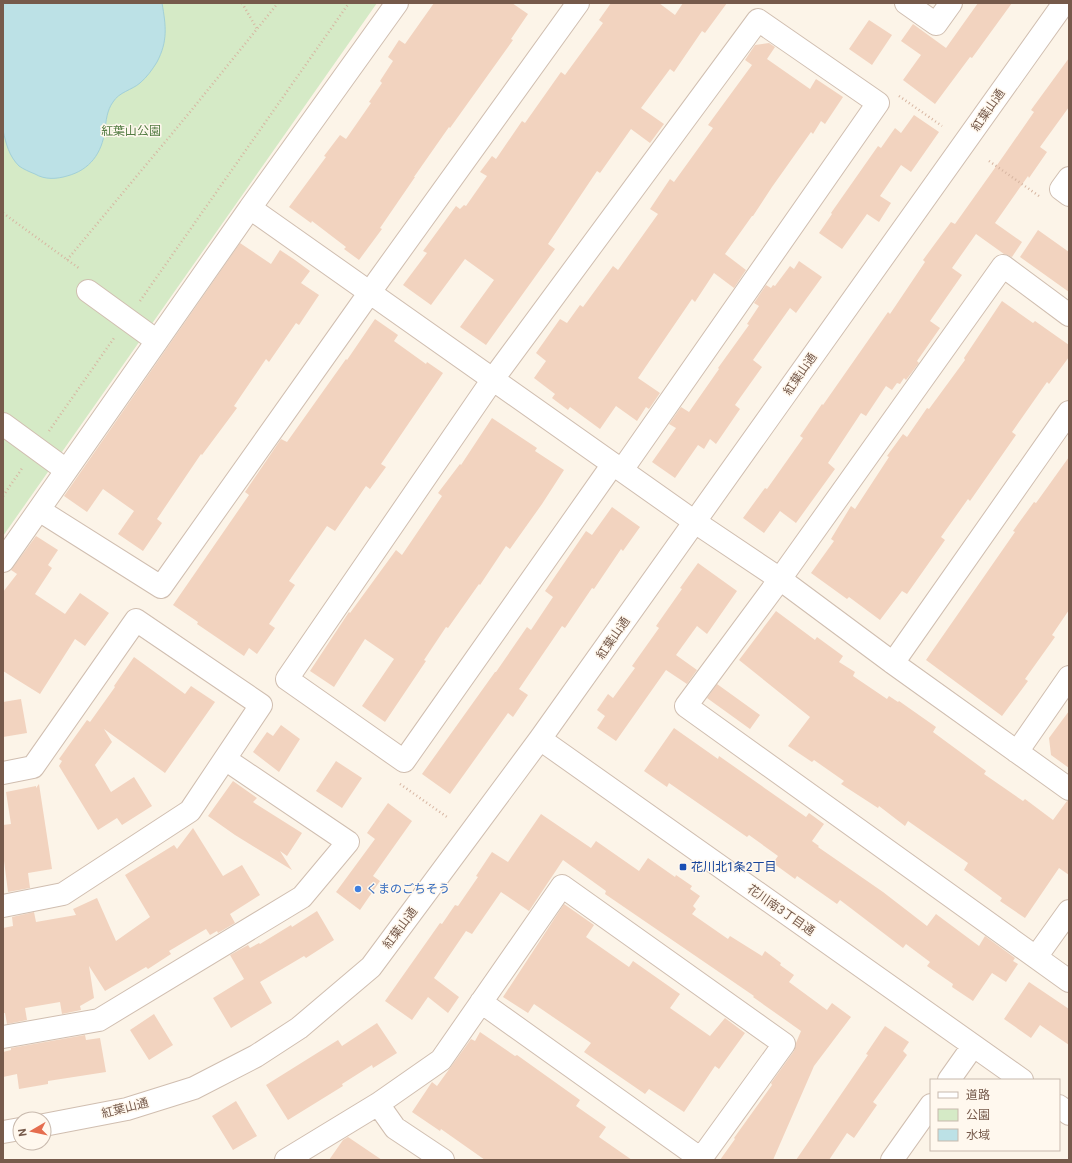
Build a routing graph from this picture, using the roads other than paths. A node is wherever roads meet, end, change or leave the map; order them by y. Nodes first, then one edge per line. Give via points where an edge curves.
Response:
1 (397, 3) edge
2 (578, 3) edge
3 (906, 3) edge
4 (951, 3) edge
5 (1064, 3) edge
6 (1069, 178) edge
7 (1069, 195) edge
8 (250, 208) junction
9 (86, 282) road end
10 (370, 292) junction
11 (1069, 315) edge
12 (157, 341) junction
13 (493, 379) junction
14 (1069, 412) edge
15 (3, 424) edge
16 (617, 467) junction
17 (66, 470) junction
18 (39, 510) junction
19 (695, 522) junction
20 (3, 561) edge
21 (780, 579) junction
22 (893, 663) junction
23 (1069, 677) edge
24 (540, 739) junction
25 (1017, 752) junction
26 (225, 759) junction
27 (3, 773) edge
28 (1069, 789) edge
29 (3, 906) edge
30 (1069, 911) edge
31 (1036, 958) junction
32 (1069, 981) edge
33 (481, 1002) junction
34 (3, 1037) edge
35 (973, 1046) junction
36 (950, 1079) edge
37 (1021, 1079) edge
38 (378, 1104) junction
39 (930, 1106) edge
40 (1060, 1107) edge
41 (1069, 1114) edge
42 (52, 1123) edge
43 (700, 1159) edge
44 (286, 1160) edge
45 (443, 1160) edge
46 (892, 1160) edge

1 - 8 street
2 - 10 street
3 - 4 street via 936,24
5 - 19 street, 紅葉山通
6 - 7 street via 1061,189
8 - 10 street
8 - 12 street
9 - 12 street via 127,319
10 - 13 street
10 - 18 street via 161,587
11 - 21 street via 1003,266
12 - 17 street
13 - 16 street
13 - 16 street via 288,679 404,761
13 - 16 street via 758,20 878,103
14 - 22 street
15 - 17 street
16 - 19 street
17 - 18 street
18 - 20 street
19 - 21 street
19 - 24 street, 紅葉山通
21 - 22 street
21 - 31 street via 686,706
22 - 25 street
23 - 25 street
24 - 35 street, 花川南3丁目通
24 - 42 street, 紅葉山通 via 371,967 299,1028 256,1056 194,1088 128,1109
25 - 28 street
26 - 27 street via 261,705 136,620 33,767
26 - 29 street via 190,811 63,894
26 - 34 street via 348,842 302,897 99,1020
30 - 31 street
31 - 32 street
33 - 38 street via 441,1060
33 - 43 street
33 - 43 street via 562,886 784,1044
35 - 36 street
35 - 37 street, 花川南3丁目通
38 - 44 street
38 - 45 street via 395,1128
39 - 46 street
40 - 41 street

